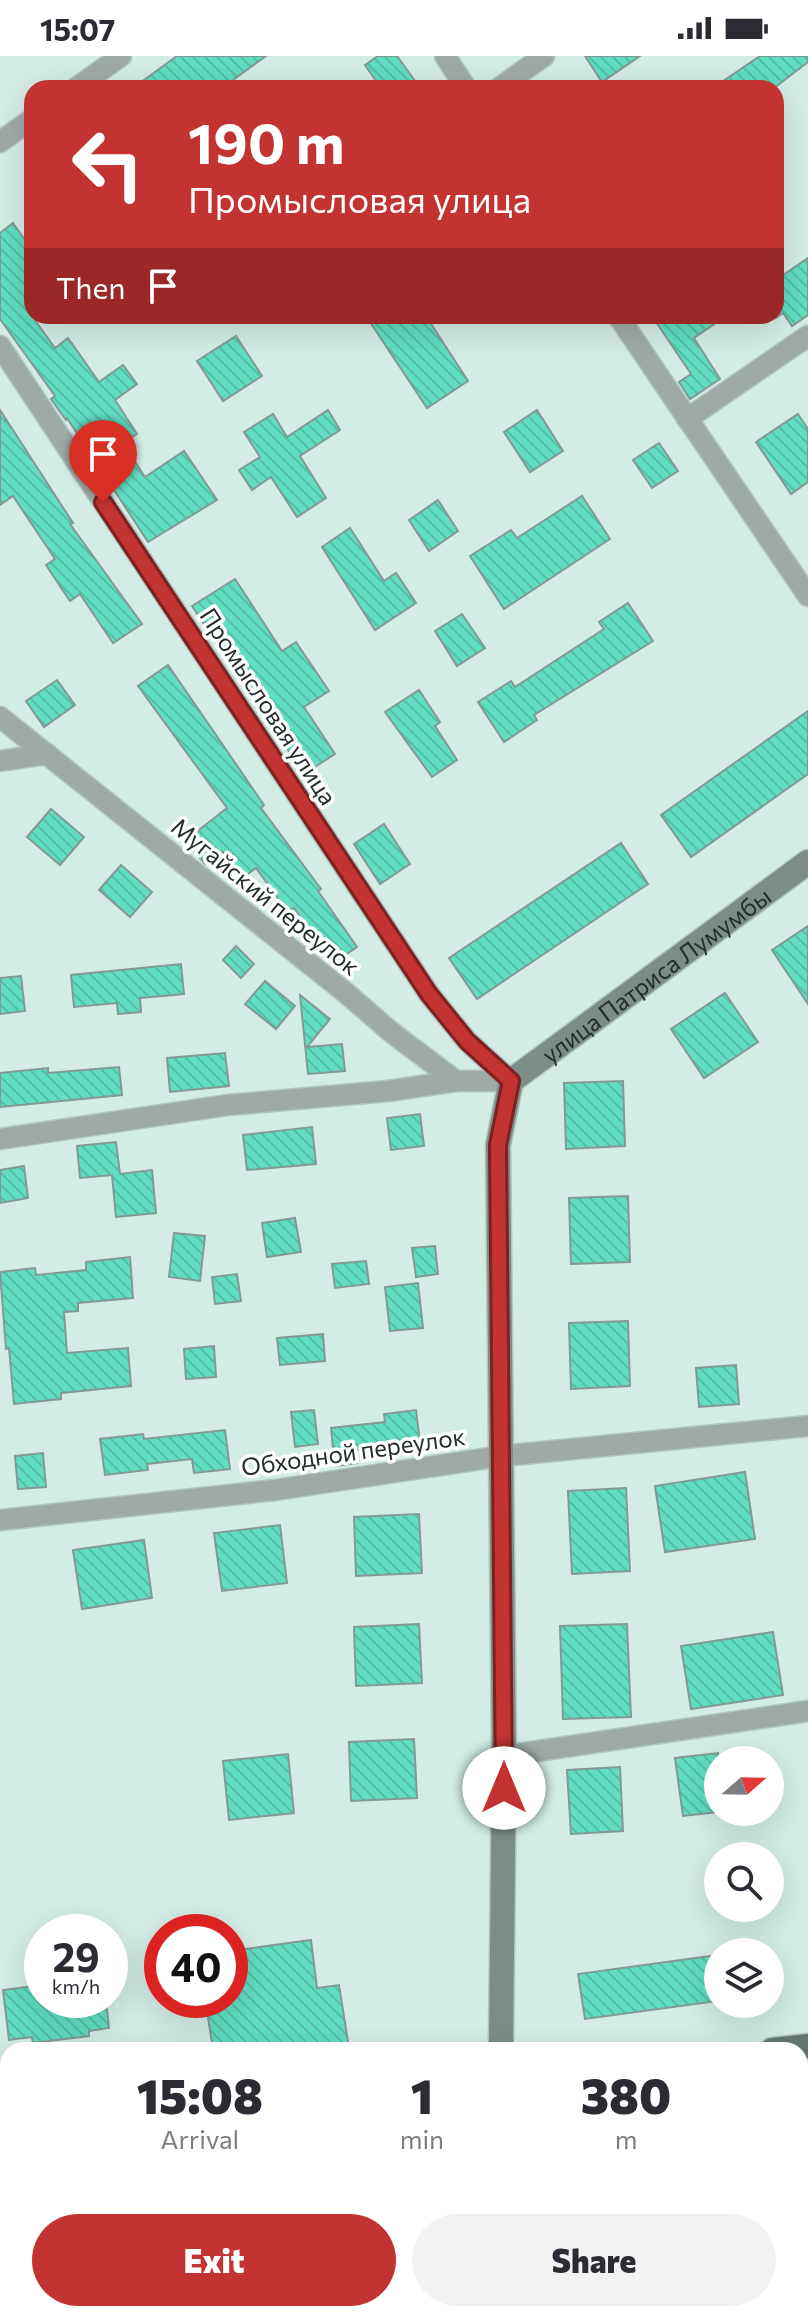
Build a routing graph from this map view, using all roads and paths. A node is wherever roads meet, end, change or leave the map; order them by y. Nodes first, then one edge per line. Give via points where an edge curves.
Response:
1 (121, 56) edge
2 (445, 56) edge
3 (544, 56) edge
4 (87, 80) edge
5 (461, 80) edge
6 (510, 80) edge
7 (24, 125) edge
8 (0, 142) edge
9 (623, 324) edge
10 (808, 336) edge
11 (0, 346) edge
12 (687, 419) junction
13 (808, 596) edge
14 (0, 717) edge
15 (47, 754) junction
16 (0, 761) edge
17 (808, 862) edge
18 (456, 1081) junction
19 (511, 1081) junction
20 (0, 1139) edge
21 (808, 1426) edge
22 (502, 1456) junction
23 (0, 1520) edge
24 (808, 1711) edge
25 (504, 1756) junction
26 (501, 2042) edge

1 - 4 street
2 - 5 street
3 - 6 street
7 - 8 street
9 - 12 street
10 - 12 street
11 - 19 street, Промысловая улица via 429,994 467,1041
12 - 13 street
14 - 15 street, Мугайский переулок
15 - 16 street
15 - 18 street, Мугайский переулок
17 - 19 street, улица Патриса Лумумбы
18 - 19 street
18 - 20 street via 228,1105
19 - 22 street via 498,1145
21 - 22 street, Обходной переулок
22 - 23 street, Обходной переулок via 275,1490
22 - 25 street
24 - 25 street
25 - 26 street

